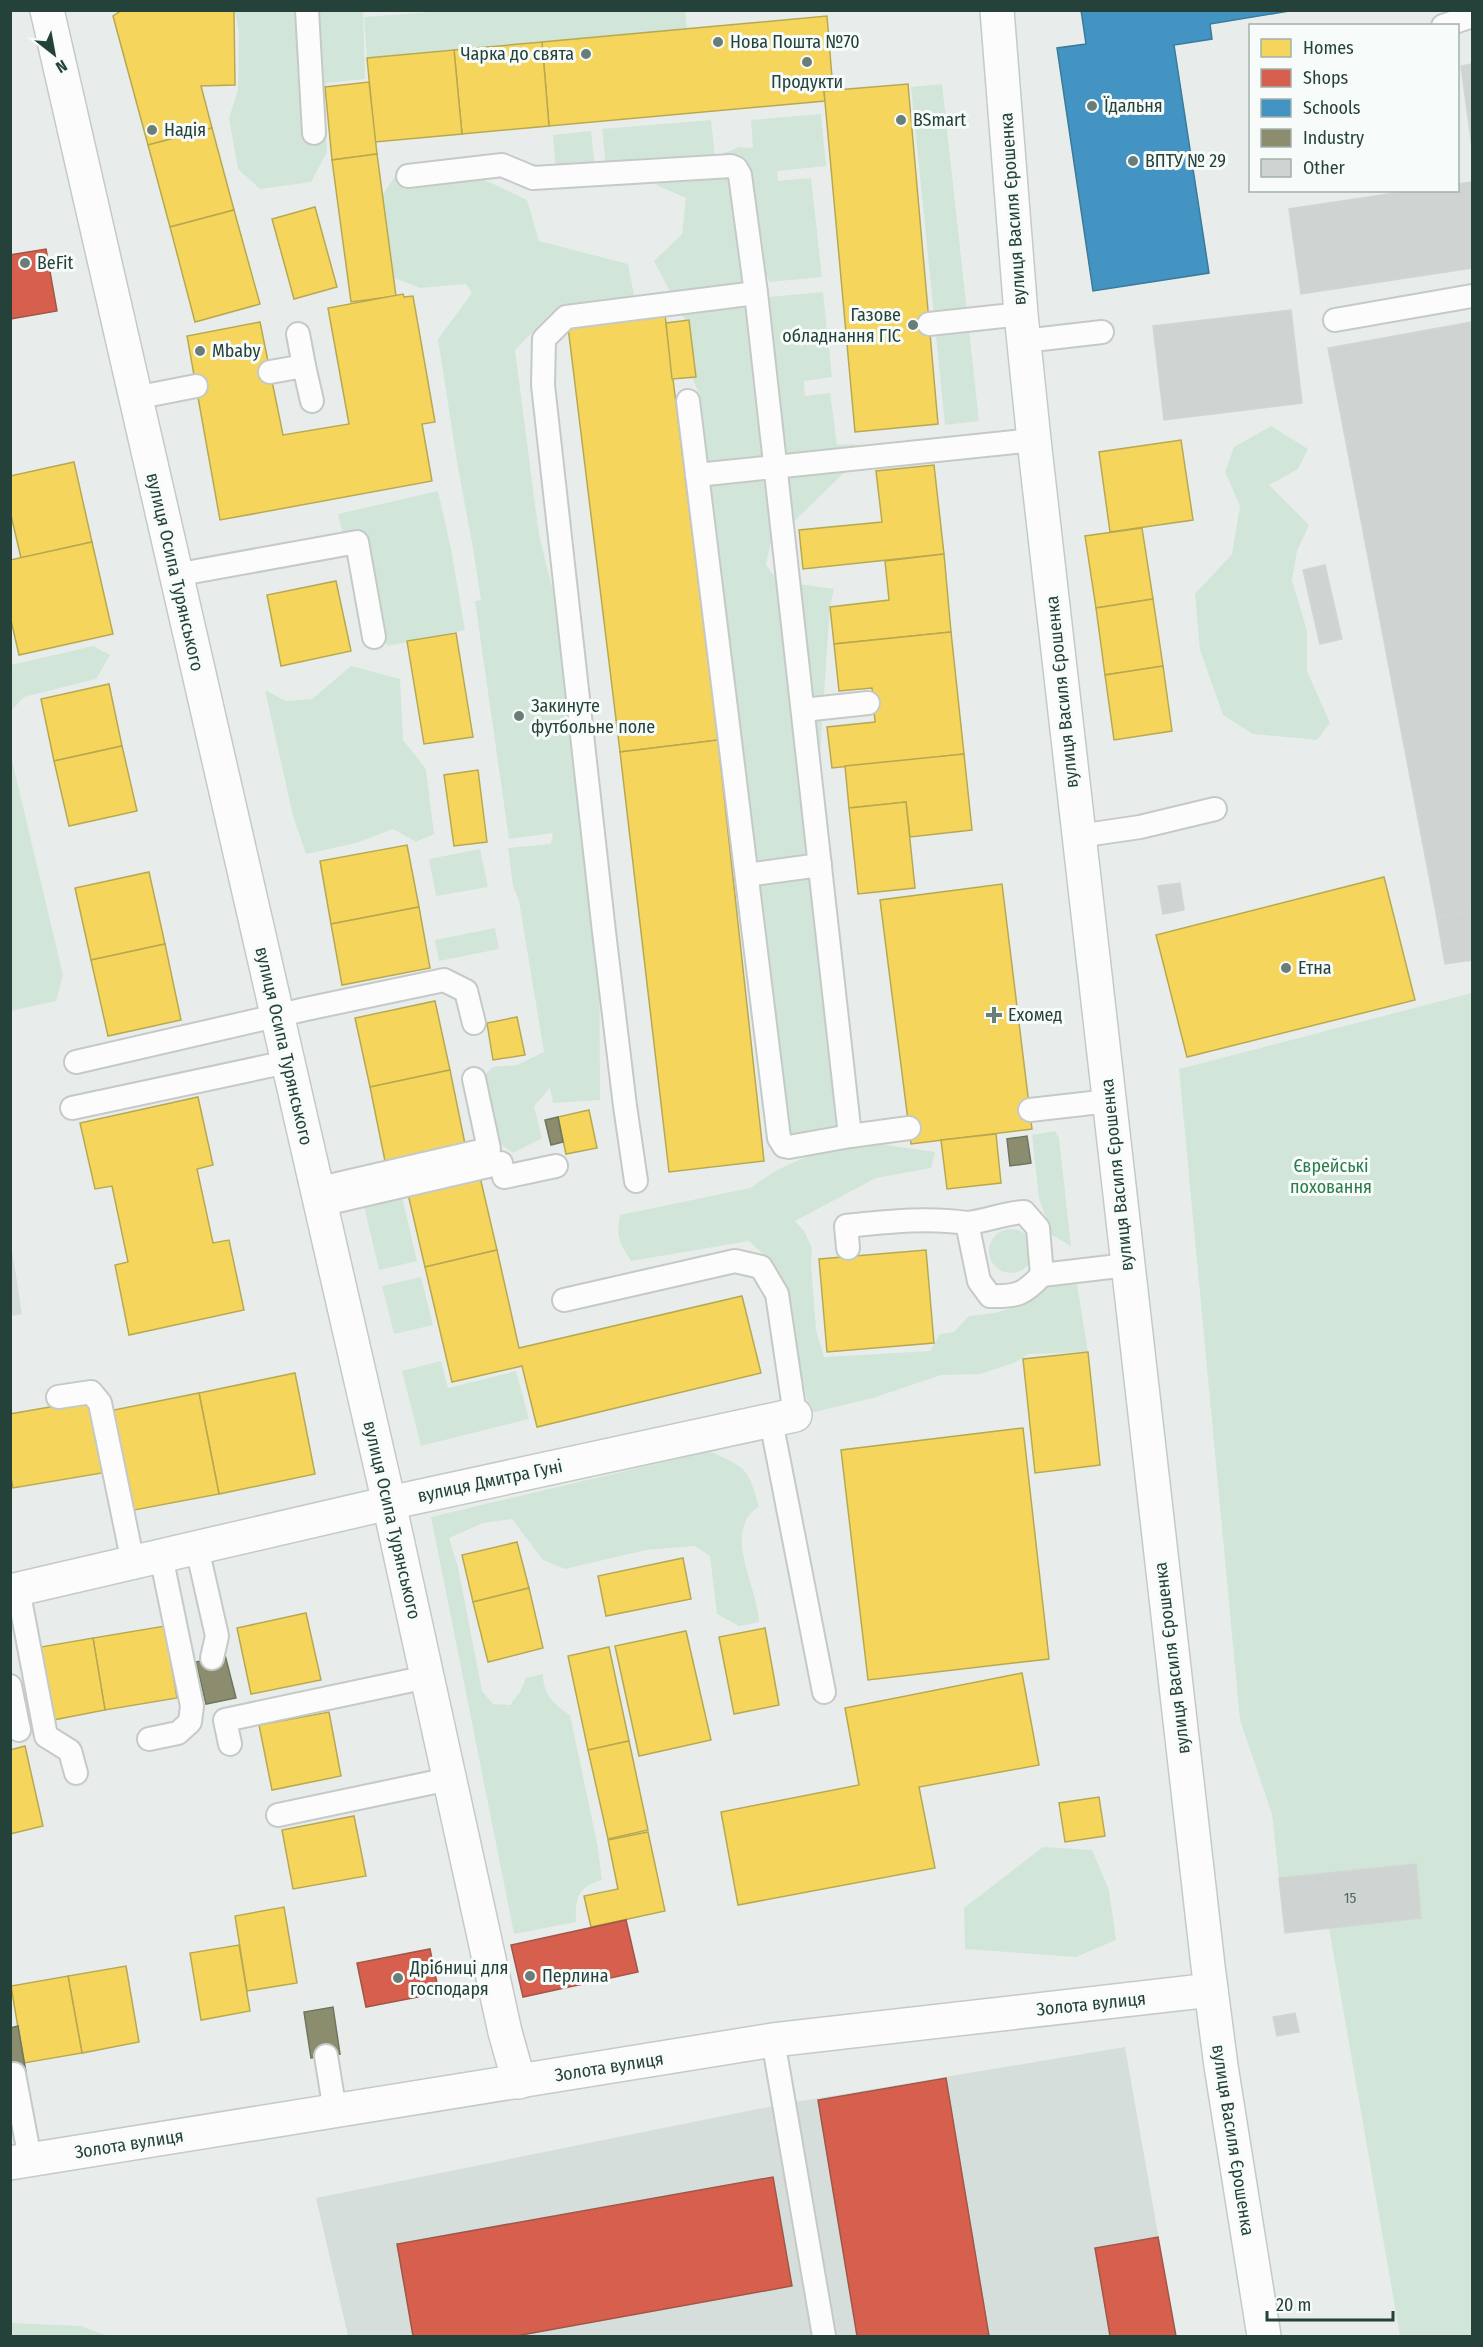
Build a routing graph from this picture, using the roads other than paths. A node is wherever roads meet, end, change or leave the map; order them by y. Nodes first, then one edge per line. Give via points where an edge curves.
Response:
1 (46, 10) edge
2 (307, 10) edge
3 (997, 10) edge
4 (1473, 16) edge
5 (1449, 24) edge
6 (314, 133) dead end
7 (408, 176) dead end
8 (756, 293) junction
9 (1473, 296) edge
10 (1335, 320) dead end
11 (929, 324) dead end
12 (1022, 328) junction
13 (1102, 332) dead end
14 (298, 334) dead end
15 (304, 366) junction
16 (270, 372) dead end
17 (196, 386) dead end
18 (135, 398) junction
19 (312, 401) dead end
20 (688, 401) dead end
21 (1034, 440) junction
22 (775, 467) junction
23 (697, 475) junction
24 (176, 575) junction
25 (374, 637) dead end
26 (868, 703) dead end
27 (802, 710) junction
28 (1215, 809) dead end
29 (1079, 836) junction
30 (820, 865) junction
31 (747, 875) junction
32 (277, 1016) junction
33 (474, 1023) dead end
34 (76, 1062) dead end
35 (287, 1062) junction
36 (474, 1079) dead end
37 (1109, 1101) junction
38 (72, 1108) dead end
39 (1030, 1110) dead end
40 (909, 1128) dead end
41 (850, 1136) junction
42 (556, 1166) dead end
43 (636, 1181) dead end
44 (318, 1197) junction
45 (967, 1223) junction
46 (848, 1248) dead end
47 (1127, 1265) junction
48 (1042, 1275) junction
49 (564, 1300) dead end
50 (58, 1397) dead end
51 (783, 1418) junction
52 (389, 1503) junction
53 (196, 1548) junction
54 (147, 1559) junction
55 (14, 1590) edge
56 (212, 1658) dead end
57 (427, 1677) junction
58 (10, 1686) edge
59 (824, 1692) dead end
60 (19, 1730) dead end
61 (149, 1739) dead end
62 (230, 1744) dead end
63 (76, 1773) dead end
64 (449, 1779) junction
65 (278, 1815) dead end
66 (1211, 1990) junction
67 (773, 2040) junction
68 (327, 2056) dead end
69 (14, 2074) dead end
70 (519, 2082) junction
71 (335, 2111) junction
72 (20, 2161) edge
73 (824, 2337) edge
74 (1264, 2337) edge

1 - 18 street, вулиця Осипа Турянського
2 - 6 lane
3 - 12 street, вулиця Василя Єрошенка
4 - 5 lane
7 - 8 lane via 502,165 533,178 731,166 741,179
8 - 22 lane
8 - 43 lane via 566,317 543,339 543,385
9 - 10 lane
11 - 12 lane
12 - 13 lane
12 - 21 street, вулиця Василя Єрошенка
14 - 15 lane
15 - 16 lane
15 - 19 lane
17 - 18 lane
18 - 24 street, вулиця Осипа Турянського
20 - 23 lane
21 - 22 lane
21 - 29 street, вулиця Василя Єрошенка
22 - 23 lane
22 - 27 lane
23 - 31 lane
24 - 25 lane via 357,542
24 - 32 street, вулиця Осипа Турянського
26 - 27 lane
27 - 30 lane
28 - 29 lane via 1140,827
29 - 37 street, вулиця Василя Єрошенка
30 - 31 lane
30 - 41 lane
31 - 41 lane via 780,1142 793,1147
32 - 33 lane via 444,980 466,991
32 - 34 lane
32 - 35 street, вулиця Осипа Турянського
35 - 38 lane
35 - 44 street, вулиця Осипа Турянського
36 - 44 lane via 489,1149
37 - 39 lane
37 - 47 street, вулиця Василя Єрошенка
40 - 41 lane
42 - 44 lane via 504,1177 501,1163
44 - 52 street, вулиця Осипа Турянського
45 - 46 lane via 920,1220 846,1226
45 - 48 lane via 1024,1212 1038,1228
45 - 48 lane via 979,1281 990,1296 1009,1297 1027,1291
47 - 48 lane
47 - 66 street, вулиця Василя Єрошенка
49 - 51 lane via 735,1261 761,1267 777,1294
50 - 54 lane via 91,1392 100,1403
51 - 52 street, вулиця Дмитра Гуні
51 - 59 lane
52 - 53 street, вулиця Дмитра Гуні
52 - 57 street, вулиця Осипа Турянського
53 - 54 street, вулиця Дмитра Гуні
53 - 56 lane via 217,1636
54 - 55 street, вулиця Дмитра Гуні
54 - 61 lane via 192,1706 190,1722 178,1733
55 - 63 lane via 46,1736 70,1751
57 - 62 lane via 225,1720
57 - 64 street, вулиця Осипа Турянського
58 - 60 lane
64 - 65 lane
64 - 70 street, вулиця Осипа Турянського
66 - 67 street, Золота вулиця
66 - 74 street, вулиця Василя Єрошенка
67 - 70 street, Золота вулиця
67 - 73 lane
68 - 71 lane
69 - 72 lane
70 - 71 street, Золота вулиця
71 - 72 street, Золота вулиця

